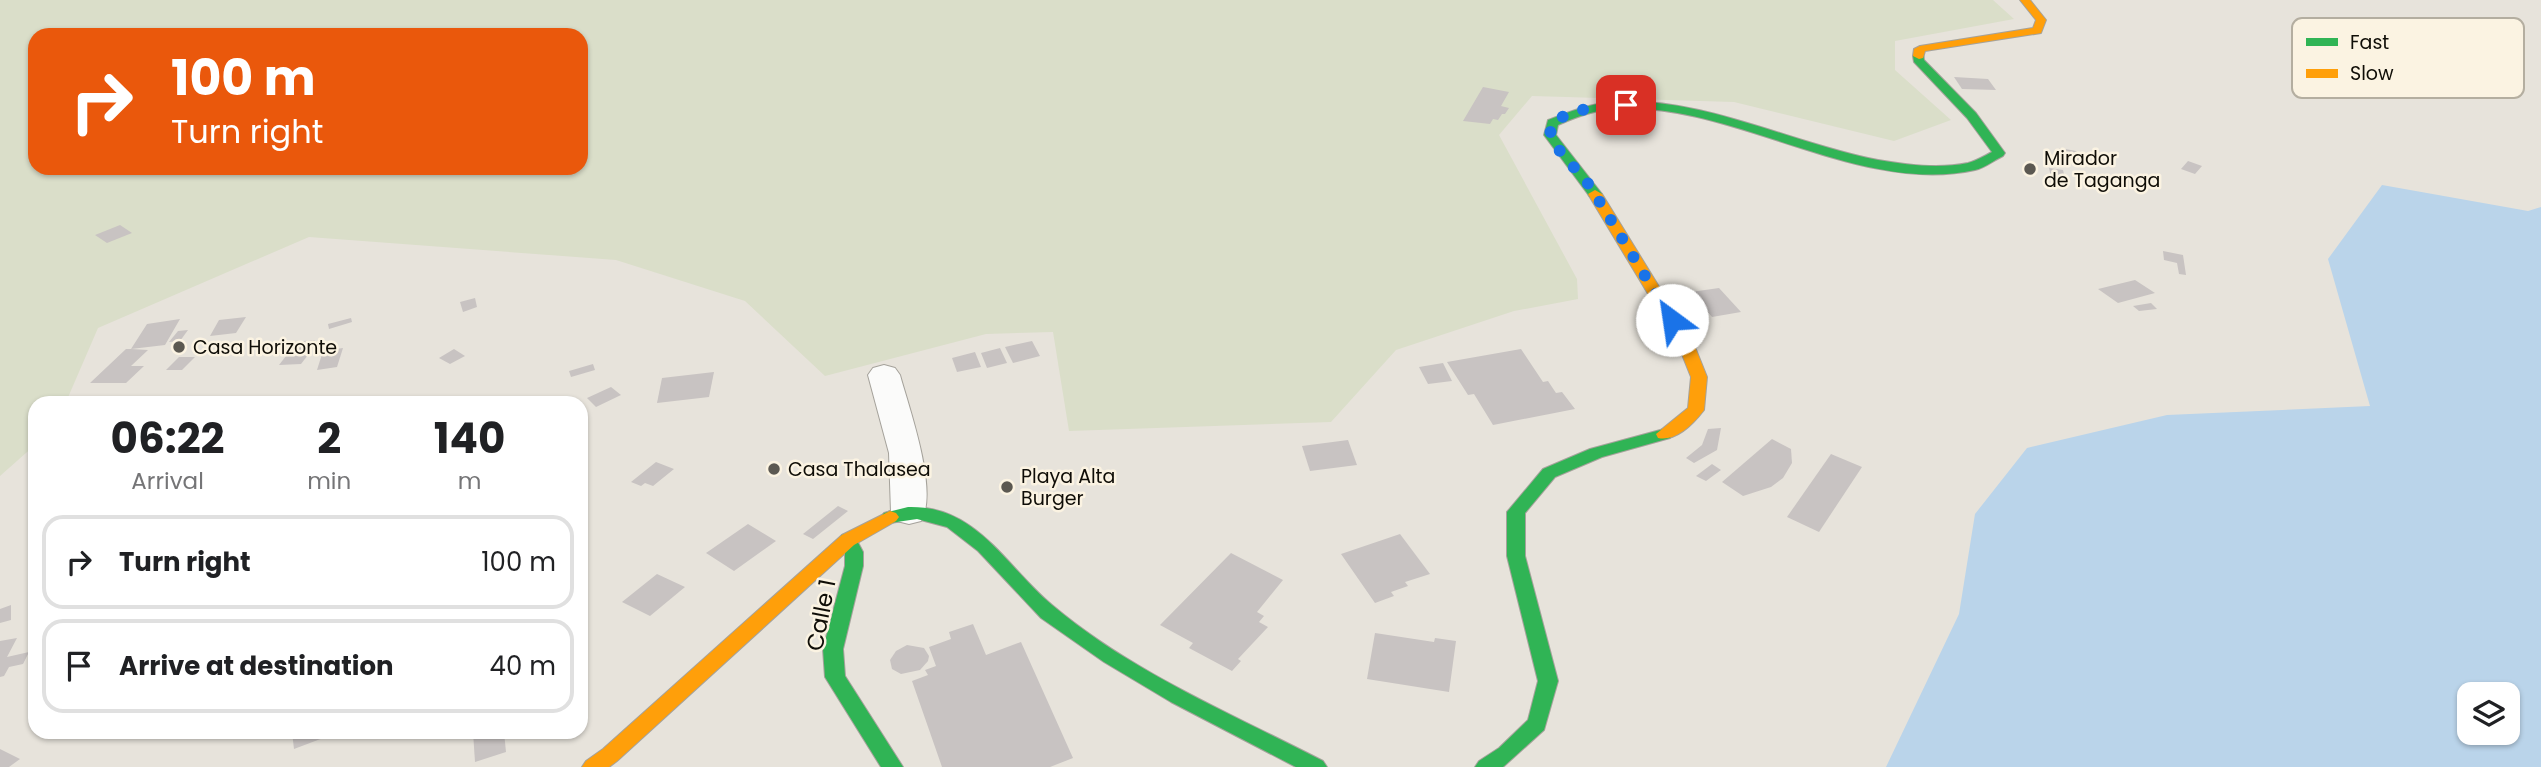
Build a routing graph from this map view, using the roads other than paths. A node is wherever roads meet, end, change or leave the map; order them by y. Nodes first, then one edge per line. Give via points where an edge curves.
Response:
1 (2025, 0) edge
2 (884, 375) dead end
3 (909, 512) junction
4 (848, 540) junction
5 (593, 767) edge
6 (892, 767) edge
7 (1316, 767) edge
8 (1486, 767) edge

1 - 8 street via 2041,20 2037,30 1920,49 1918,60 1931,77 1991,135 1999,153 1990,164 1953,171 1871,163 1661,108 1592,107 1567,113 1552,123 1550,135 1559,150 1590,186 1685,342 1699,377 1696,410 1673,431 1596,453 1549,473 1516,512 1516,556 1548,681 1536,724
2 - 3 street via 906,453
3 - 4 street via 882,518
3 - 7 street via 946,519 972,535 1045,611 1120,663
4 - 5 street
4 - 6 street, Calle 1 via 854,566 833,649 835,677

